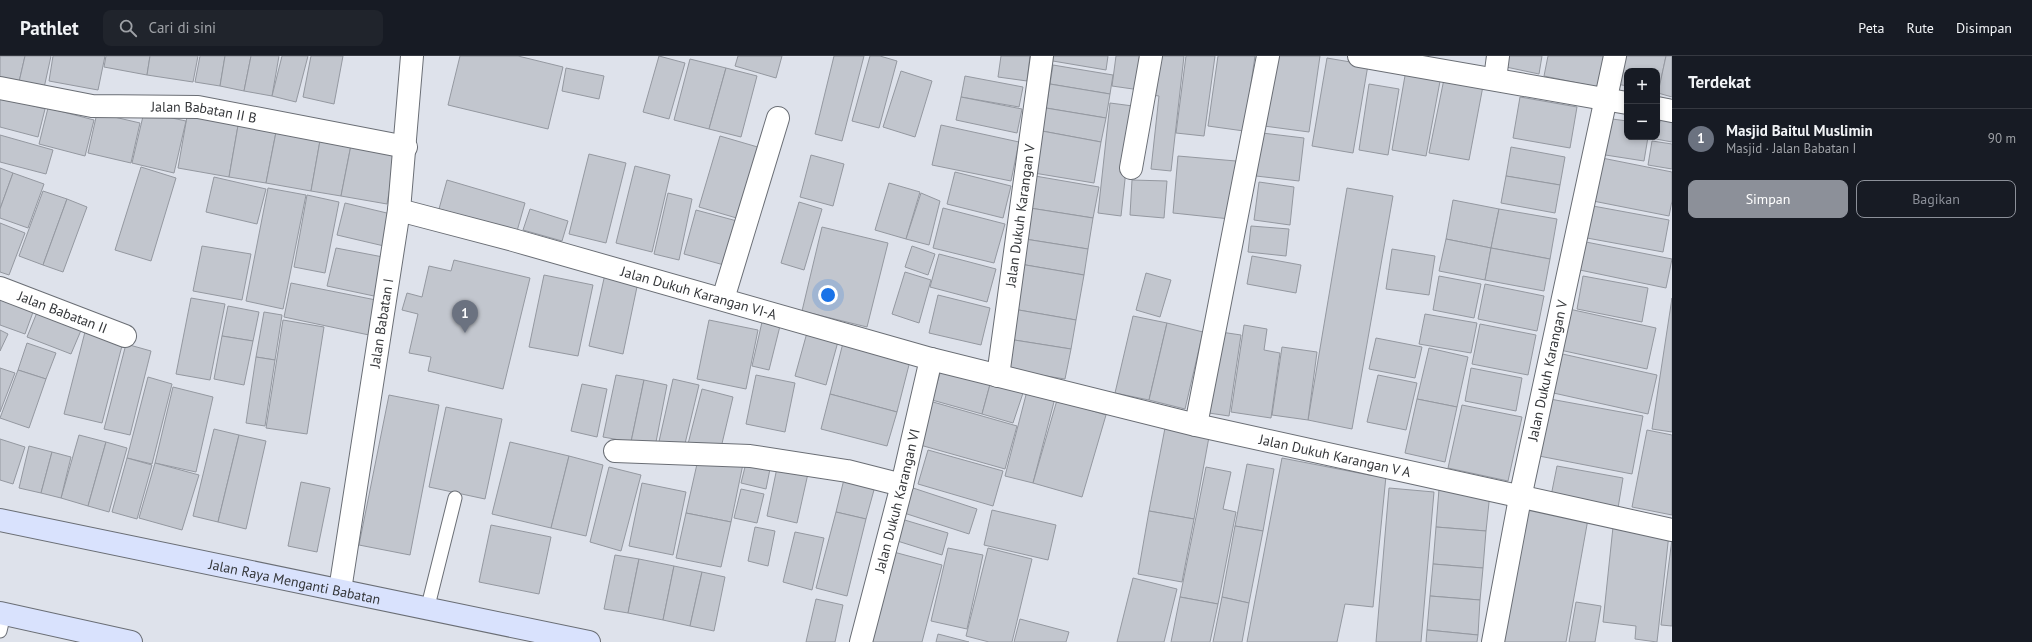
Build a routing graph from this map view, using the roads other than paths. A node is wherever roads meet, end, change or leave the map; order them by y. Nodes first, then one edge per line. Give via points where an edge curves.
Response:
1 (412, 56) edge
2 (1042, 56) edge
3 (1151, 56) edge
4 (1268, 56) edge
5 (1359, 56) edge
6 (1498, 56) edge
7 (1615, 56) edge
8 (1495, 79) junction
9 (0, 88) edge
10 (1617, 101) edge
11 (1660, 109) edge
12 (1672, 111) edge
13 (778, 118) dead end
14 (406, 147) junction
15 (1131, 168) dead end
16 (400, 210) junction
17 (0, 288) edge
18 (723, 299) junction
19 (125, 336) dead end
20 (930, 359) junction
21 (998, 376) junction
22 (1196, 425) junction
23 (615, 451) dead end
24 (902, 485) junction
25 (455, 498) dead end
26 (1520, 498) junction
27 (0, 520) edge
28 (1672, 530) edge
29 (340, 590) junction
30 (427, 610) junction
31 (1, 618) edge
32 (131, 642) edge
33 (589, 642) edge
34 (861, 642) edge
35 (1493, 642) edge

1 - 14 street, Jalan Babatan I
2 - 21 street, Jalan Dukuh Karangan V
3 - 15 street
4 - 22 street
5 - 8 street
6 - 8 street
7 - 10 street, Jalan Dukuh Karangan V
8 - 10 street
9 - 14 street, Jalan Babatan II B via 92,106 198,107
10 - 26 street, Jalan Dukuh Karangan V
11 - 12 street
13 - 18 street
14 - 16 street, Jalan Babatan I
16 - 18 street, Jalan Dukuh Karangan VI-A
16 - 29 street, Jalan Babatan I
17 - 19 street, Jalan Babatan II
18 - 20 street, Jalan Dukuh Karangan VI-A
20 - 21 street, Jalan Dukuh Karangan VI-A
20 - 24 street, Jalan Dukuh Karangan VI
21 - 22 street, Jalan Dukuh Karangan V A
22 - 26 street, Jalan Dukuh Karangan V A
23 - 24 street via 750,456 847,471
24 - 34 street, Jalan Dukuh Karangan VI
25 - 30 lane
26 - 28 street, Jalan Dukuh Karangan V A
26 - 35 street, Jalan Dukuh Karangan V
27 - 29 main road, Jalan Raya Menganti Babatan
29 - 30 main road, Jalan Raya Menganti Babatan
30 - 33 main road, Jalan Raya Menganti Babatan
31 - 32 main road

